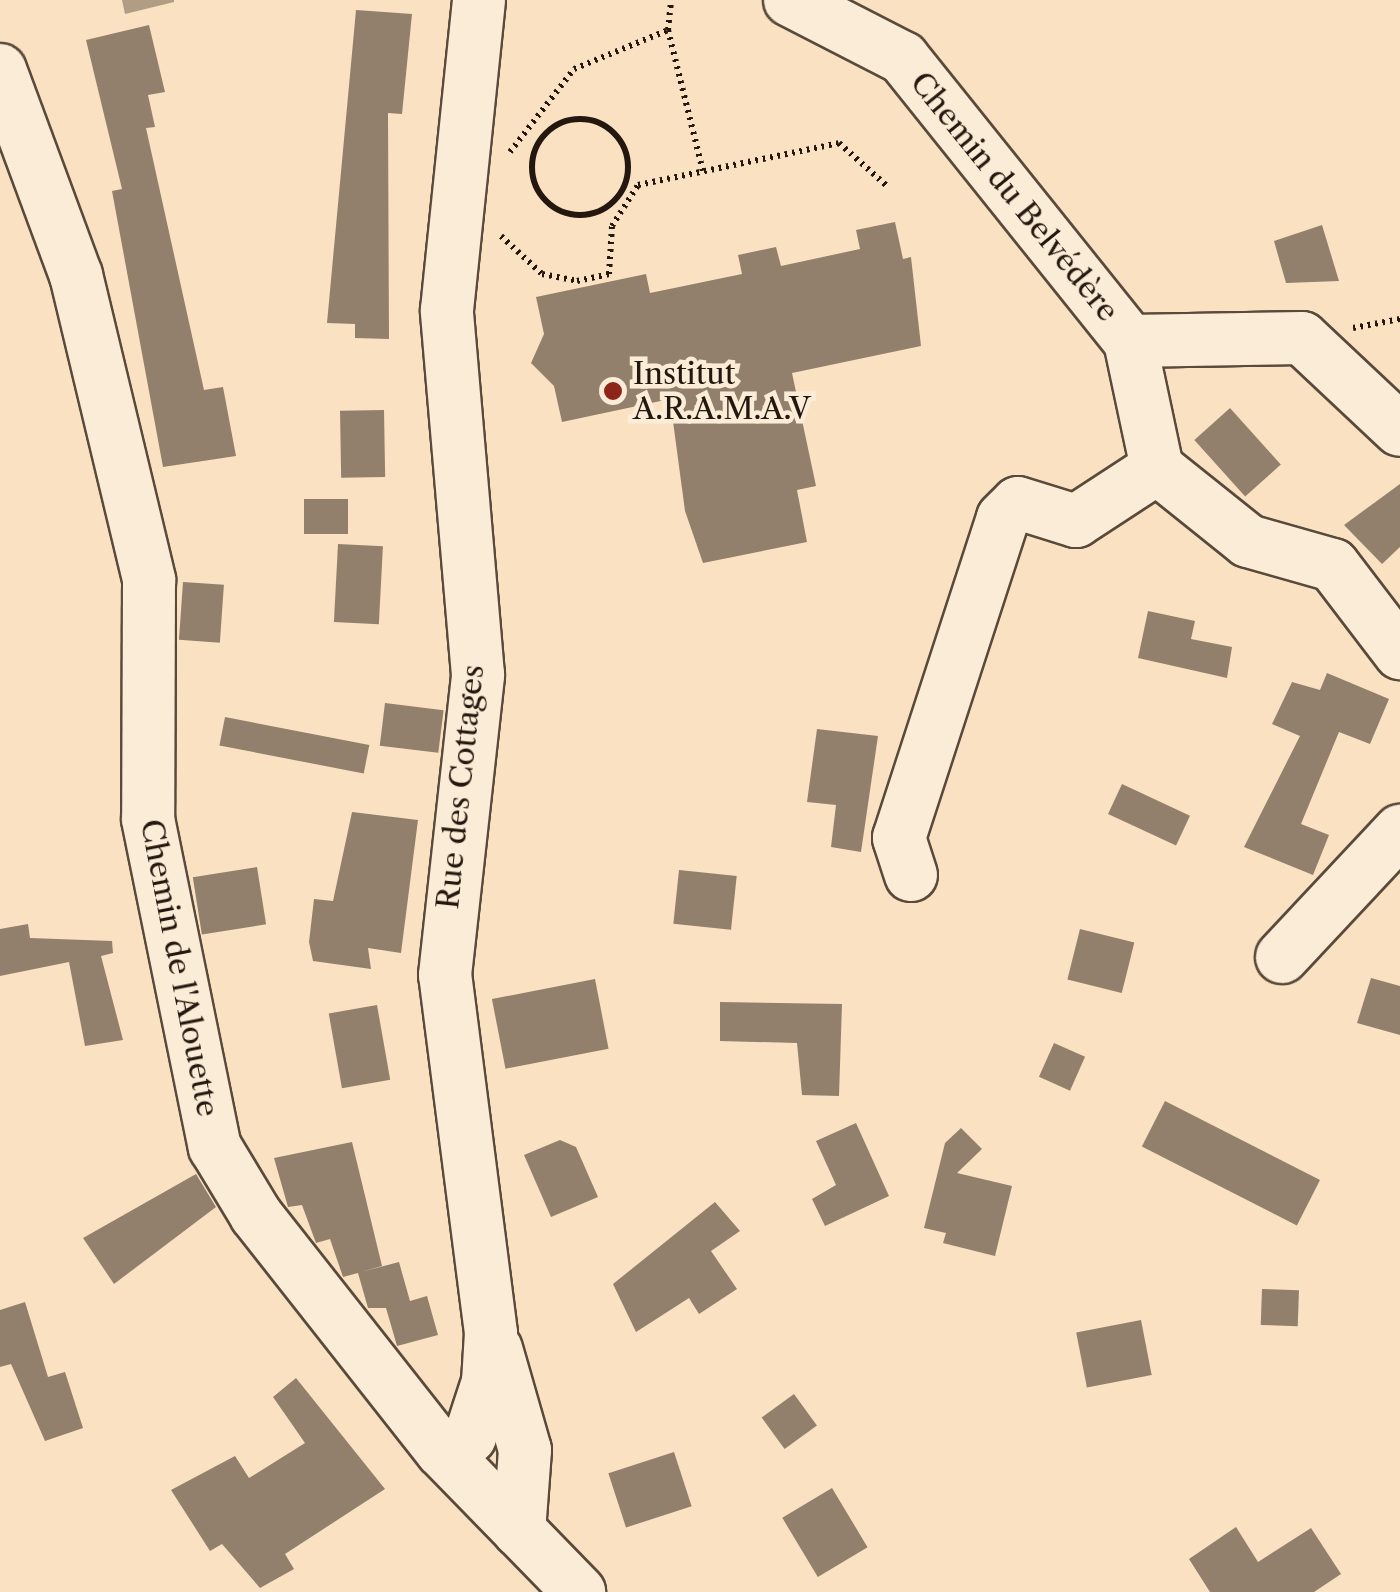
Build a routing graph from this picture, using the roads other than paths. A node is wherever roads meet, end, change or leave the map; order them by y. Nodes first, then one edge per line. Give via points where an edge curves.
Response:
1 (479, 0) edge
2 (790, 0) edge
3 (0, 70) edge
4 (1130, 341) junction
5 (1400, 430) edge
6 (1157, 468) junction
7 (1400, 654) edge
8 (1400, 832) edge
9 (911, 875) dead end
10 (1282, 958) dead end
11 (491, 1333) junction
12 (428, 1434) junction
13 (519, 1530) junction
14 (579, 1592) edge

1 - 11 street, Rue des Cottages via 447,310 478,676 445,976
2 - 4 street, Chemin du Belvédère via 902,58
3 - 12 street, Chemin de l'Alouette via 76,275 149,580 148,819 215,1147
4 - 5 street, Chemin du Belvédère via 1302,338
4 - 6 street, Chemin du Belvédère
6 - 7 street via 1248,541 1333,566
6 - 9 street via 1076,521 1018,504 1003,518 899,838
8 - 10 street
11 - 12 street via 446,1394
11 - 13 street, Rue des Cottages via 525,1450
12 - 13 street
13 - 14 street

